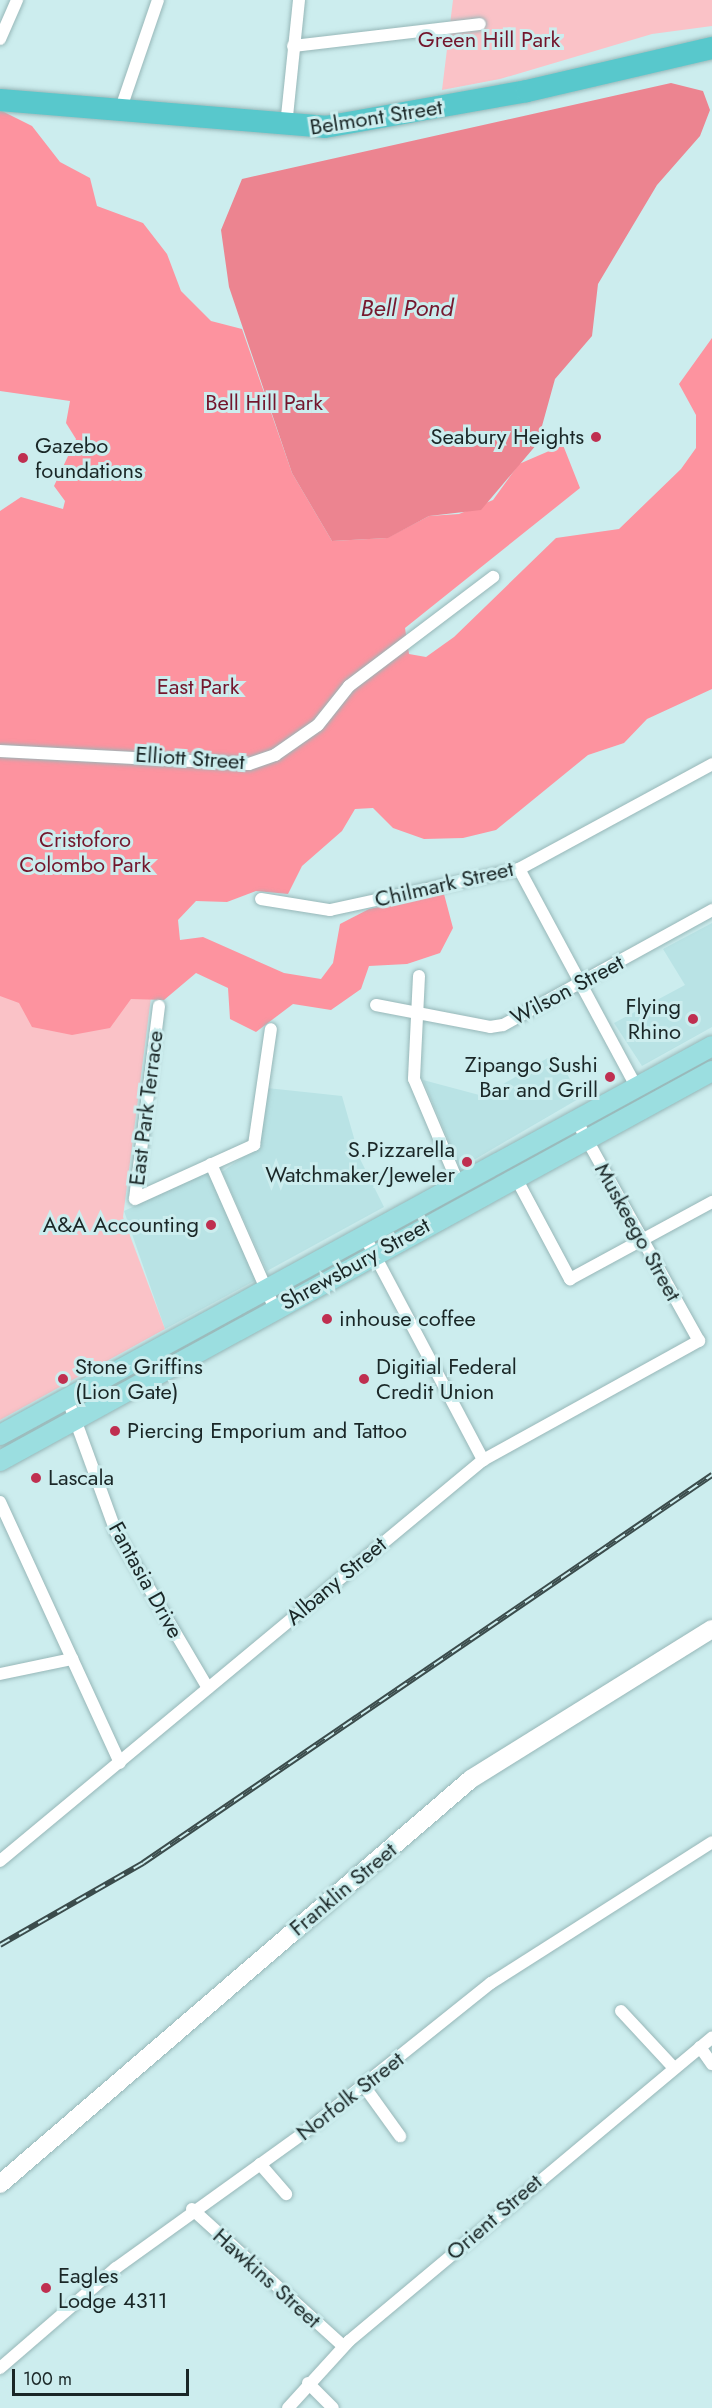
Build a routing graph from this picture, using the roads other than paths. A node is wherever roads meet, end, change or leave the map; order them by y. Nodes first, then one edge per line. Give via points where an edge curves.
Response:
1 (17, 0) edge
2 (158, 0) edge
3 (299, 0) edge
4 (480, 24) dead end
5 (0, 39) edge
6 (293, 46) junction
7 (712, 48) edge
8 (0, 100) edge
9 (121, 108) junction
10 (286, 128) junction
11 (494, 577) dead end
12 (0, 751) edge
13 (712, 764) edge
14 (519, 869) junction
15 (261, 899) dead end
16 (712, 909) edge
17 (419, 976) dead end
18 (581, 984) junction
19 (376, 1005) dead end
20 (159, 1006) dead end
21 (420, 1014) junction
22 (271, 1029) dead end
23 (712, 1046) edge
24 (712, 1071) edge
25 (637, 1088) junction
26 (582, 1131) junction
27 (211, 1164) junction
28 (516, 1178) junction
29 (459, 1185) junction
30 (712, 1202) edge
31 (364, 1235) junction
32 (643, 1239) junction
33 (373, 1253) junction
34 (264, 1290) junction
35 (274, 1309) junction
36 (699, 1341) joint
37 (68, 1400) junction
38 (74, 1419) junction
39 (0, 1435) edge
40 (483, 1460) junction
41 (0, 1461) edge
42 (0, 1502) edge
43 (712, 1629) edge
44 (72, 1659) junction
45 (0, 1674) edge
46 (208, 1688) junction
47 (120, 1762) junction
48 (712, 1842) edge
49 (0, 1861) edge
50 (621, 2011) dead end
51 (712, 2038) edge
52 (700, 2047) junction
53 (712, 2064) edge
54 (674, 2068) junction
55 (364, 2086) junction
56 (400, 2136) dead end
57 (260, 2164) junction
58 (0, 2184) edge
59 (286, 2194) dead end
60 (192, 2209) junction
61 (343, 2346) junction
62 (0, 2368) edge
63 (308, 2383) junction
64 (288, 2408) edge
65 (333, 2408) edge

1 - 5 street
2 - 9 street
3 - 6 street
4 - 6 street
6 - 10 street
7 - 10 highway, Belmont Street via 382,119
8 - 9 highway, Belmont Street
9 - 10 highway, Belmont Street
11 - 12 street, Elliott Street via 349,686 318,725 275,755 249,764
13 - 14 street, Chilmark Street
14 - 15 street, Chilmark Street via 330,909
14 - 18 street
16 - 18 street, Wilson Street
17 - 21 street
18 - 21 street, Wilson Street via 503,1025
18 - 25 street
19 - 21 street, Wilson Street
20 - 27 street, East Park Terrace via 135,1199
21 - 29 street via 414,1079
22 - 27 street via 254,1145
23 - 25 main road, Shrewsbury Street
24 - 26 main road, Shrewsbury Street
25 - 26 main road, Shrewsbury Street
26 - 28 main road, Shrewsbury Street
26 - 29 main road, Shrewsbury Street
26 - 32 street, Muskeego Street
27 - 34 street
28 - 32 street via 570,1279
28 - 33 main road, Shrewsbury Street
29 - 31 main road, Shrewsbury Street
30 - 32 street
31 - 33 street
31 - 34 main road, Shrewsbury Street
32 - 36 street, Muskeego Street
33 - 35 main road, Shrewsbury Street
33 - 40 street
34 - 35 street
34 - 37 main road, Shrewsbury Street
35 - 38 main road, Shrewsbury Street
36 - 40 street, Albany Street
37 - 38 street, Fantasia Drive
37 - 39 main road, Shrewsbury Street
38 - 41 main road, Shrewsbury Street
38 - 46 street, Fantasia Drive via 116,1533
40 - 46 street, Albany Street
42 - 44 street
43 - 58 main road, Franklin Street via 479,1773
44 - 45 street
44 - 47 street
46 - 47 street, Albany Street
47 - 49 street, Albany Street
48 - 55 street, Norfolk Street via 538,1949
50 - 54 street
51 - 52 street, Orient Street
52 - 53 street
52 - 54 street, Orient Street
54 - 61 street, Orient Street
55 - 56 street
55 - 57 street, Norfolk Street
57 - 59 street
57 - 60 street, Norfolk Street
60 - 61 street, Hawkins Street
60 - 62 street, Norfolk Street
61 - 63 street, Orient Street
63 - 64 street, Orient Street
63 - 65 street

